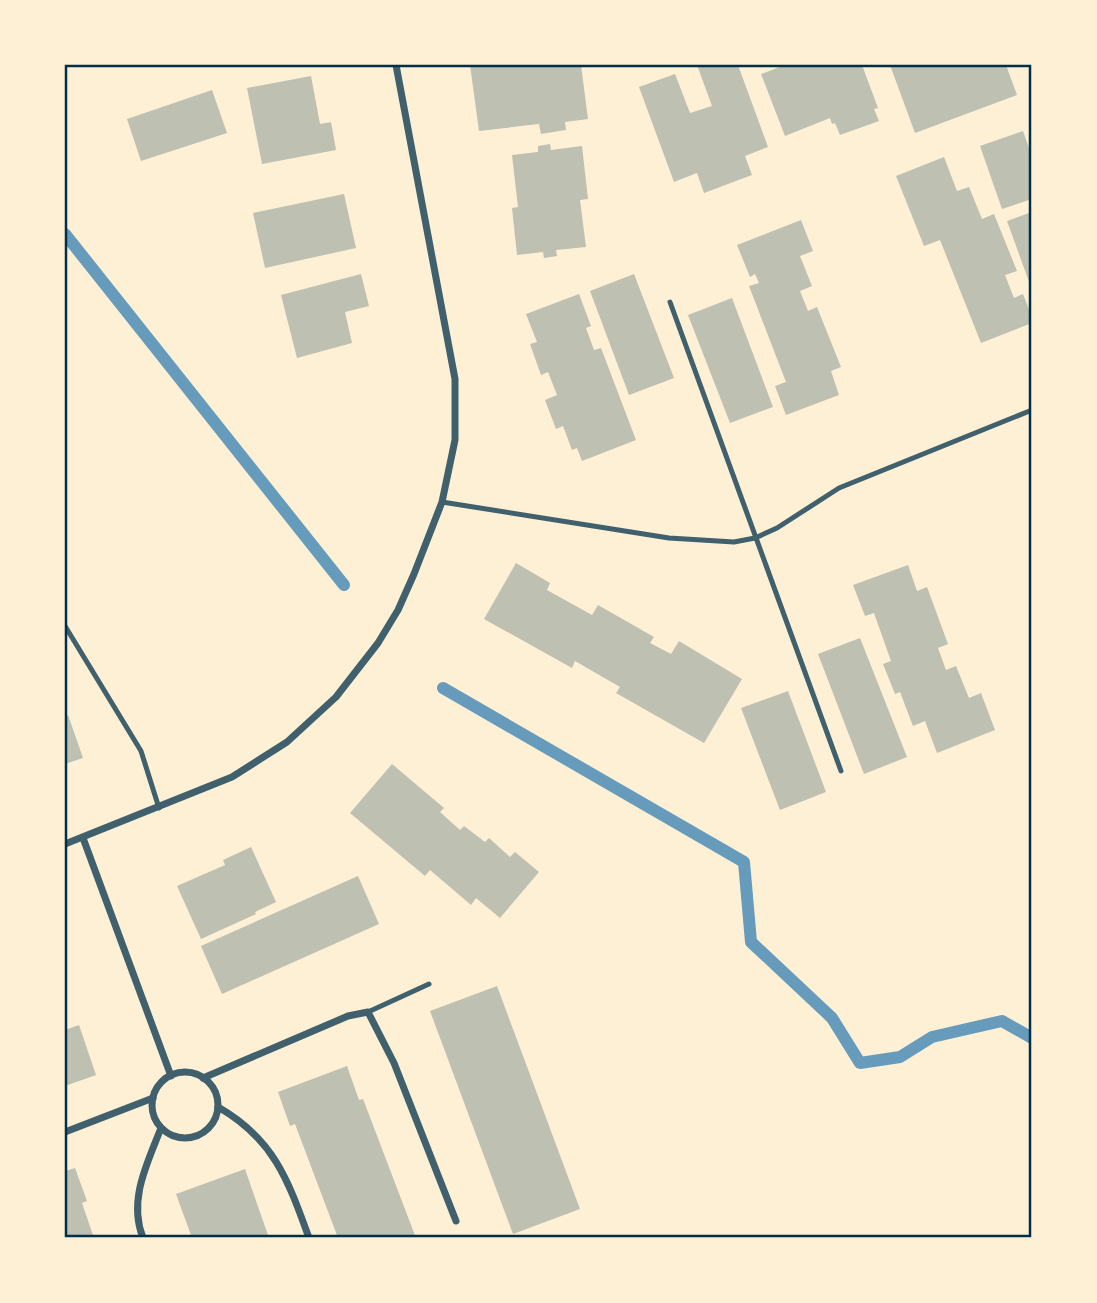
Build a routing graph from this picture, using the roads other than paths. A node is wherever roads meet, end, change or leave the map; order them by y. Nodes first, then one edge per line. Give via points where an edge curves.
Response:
1 (396, 65) edge
2 (670, 302) dead end
3 (1032, 410) edge
4 (442, 502) junction
5 (755, 538) junction
6 (65, 626) edge
7 (841, 771) dead end
8 (159, 808) junction
9 (83, 838) junction
10 (65, 844) edge
11 (429, 984) dead end
12 (368, 1012) junction
13 (171, 1076) junction
14 (203, 1078) junction
15 (153, 1098) junction
16 (218, 1107) junction
17 (161, 1128) junction
18 (65, 1132) edge
19 (456, 1221) dead end
20 (143, 1238) edge
21 (309, 1238) edge

1 - 4 street via 455,379 455,440
2 - 5 lane
3 - 5 lane via 839,488
4 - 5 lane via 669,538 734,542
4 - 8 street via 398,610 335,697 287,742 232,777
5 - 7 lane
6 - 8 lane via 141,751
8 - 9 street
9 - 10 street
9 - 13 street
11 - 12 lane
12 - 14 street via 348,1016
12 - 19 street via 394,1063
13 - 14 street via 183,1072
13 - 15 street via 159,1085
14 - 16 street via 214,1090
15 - 17 street via 154,1117
15 - 18 street
16 - 17 street via 212,1125 195,1137 178,1138
16 - 21 street via 253,1131 270,1150
17 - 20 street via 137,1191

